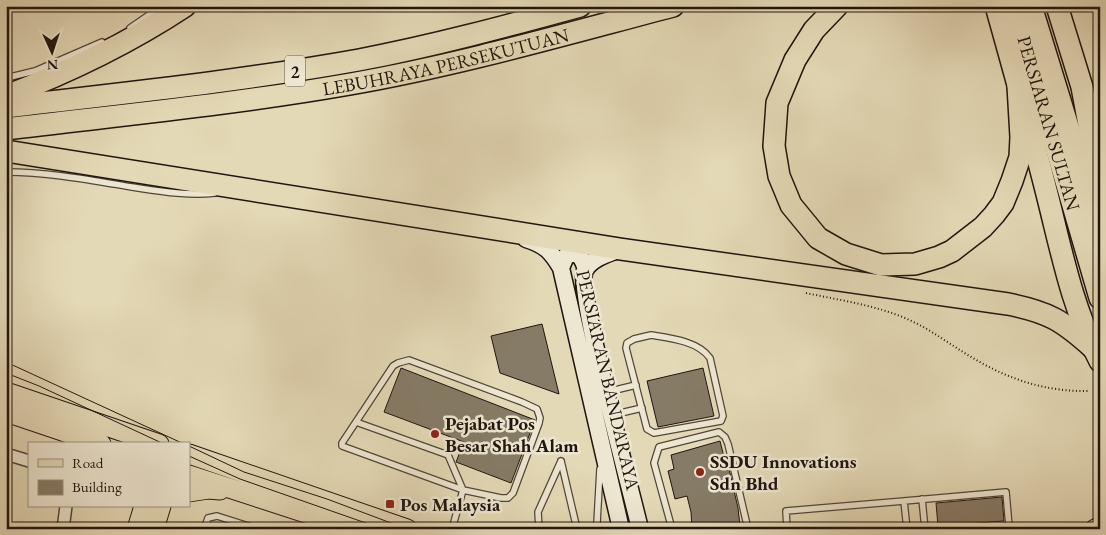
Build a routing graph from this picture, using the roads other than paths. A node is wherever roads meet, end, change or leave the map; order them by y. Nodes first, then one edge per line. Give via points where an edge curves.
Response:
1 (162, 6) edge
2 (186, 6) edge
3 (580, 6) edge
4 (673, 6) edge
5 (837, 6) edge
6 (997, 6) edge
7 (1015, 6) edge
8 (1031, 6) edge
9 (1057, 6) edge
10 (126, 30) dead end
11 (110, 39) dead end
12 (6, 78) edge
13 (1018, 86) junction
14 (1082, 87) junction
15 (6, 96) edge
16 (6, 107) edge
17 (1100, 115) edge
18 (6, 130) edge
19 (6, 151) edge
20 (6, 172) edge
21 (1100, 184) edge
22 (257, 190) junction
23 (487, 228) junction
24 (1100, 231) edge
25 (620, 249) junction
26 (562, 268) junction
27 (586, 269) junction
28 (1100, 298) edge
29 (1096, 354) edge
30 (636, 385) junction
31 (6, 392) edge
32 (607, 392) junction
33 (642, 408) junction
34 (6, 412) edge
35 (612, 415) junction
36 (356, 422) junction
37 (95, 442) edge
38 (153, 442) edge
39 (602, 445) junction
40 (6, 454) edge
41 (190, 454) edge
42 (28, 460) edge
43 (190, 474) edge
44 (464, 490) junction
45 (238, 491) junction
46 (190, 492) edge
47 (922, 499) junction
48 (904, 501) junction
49 (66, 508) edge
50 (136, 508) edge
51 (156, 508) edge
52 (157, 508) edge
53 (1100, 527) edge
54 (63, 529) edge
55 (136, 529) edge
56 (154, 529) edge
57 (204, 529) edge
58 (258, 529) edge
59 (355, 529) edge
60 (407, 529) edge
61 (452, 529) edge
62 (539, 529) edge
63 (578, 529) edge
64 (595, 529) edge
65 (621, 529) edge
66 (640, 529) edge
67 (672, 529) edge
68 (748, 529) edge
69 (787, 529) edge
70 (907, 529) edge
71 (925, 529) edge
72 (978, 529) edge
73 (1095, 529) edge

1 - 10 lane
2 - 15 highway via 87,62
3 - 16 highway, LEBUHRAYA PERSEKUTUAN / 2 via 468,36 352,61 270,75
4 - 18 highway, LEBUHRAYA PERSEKUTUAN / 2 via 351,84
5 - 13 highway via 814,30 795,60 777,102 774,146 791,206 818,238 846,254 881,265 915,264 952,251 983,227 1003,202 1020,157
6 - 13 highway
7 - 28 highway, PERSIARAN SULTAN
8 - 24 highway, PERSIARAN SULTAN
9 - 14 highway
11 - 12 lane via 35,71
13 - 29 highway via 1076,307
14 - 17 highway
14 - 21 highway
19 - 22 highway
20 - 22 lane via 197,195
22 - 23 highway
23 - 25 highway
23 - 26 main road, PERSIARAN BANDARAYA via 540,244 552,253
25 - 27 main road, PERSIARAN BANDARAYA via 597,258
25 - 29 highway via 1032,309 1052,316 1072,330
26 - 27 main road via 566,256 579,254
26 - 39 main road, PERSIARAN BANDARAYA
27 - 32 main road, PERSIARAN BANDARAYA via 584,284 592,333
30 - 32 lane
30 - 33 lane
30 - 33 lane via 627,343 651,335 681,340 705,351 710,358 723,416 721,421 654,433 647,430
31 - 38 main road
32 - 35 main road, PERSIARAN BANDARAYA
33 - 35 lane
34 - 37 main road
35 - 66 main road, PERSIARAN BANDARAYA
36 - 44 lane via 448,455
36 - 44 lane via 342,443 344,448
36 - 44 lane via 393,366 409,360 537,408 540,423 513,493 508,498 501,498
39 - 64 lane
39 - 65 main road, PERSIARAN BANDARAYA
40 - 42 street
41 - 60 main road
43 - 45 main road
44 - 61 lane
45 - 46 main road via 208,489
45 - 59 main road
47 - 48 lane
47 - 71 lane
47 - 72 lane via 1006,492 1009,526
48 - 69 lane via 786,511
48 - 70 lane
49 - 54 street
50 - 55 main road
51 - 55 main road
52 - 56 main road
53 - 73 main road
57 - 58 lane via 208,518 217,516
62 - 63 lane via 538,512 561,461
67 - 68 lane via 654,463 659,447 719,432 728,444

